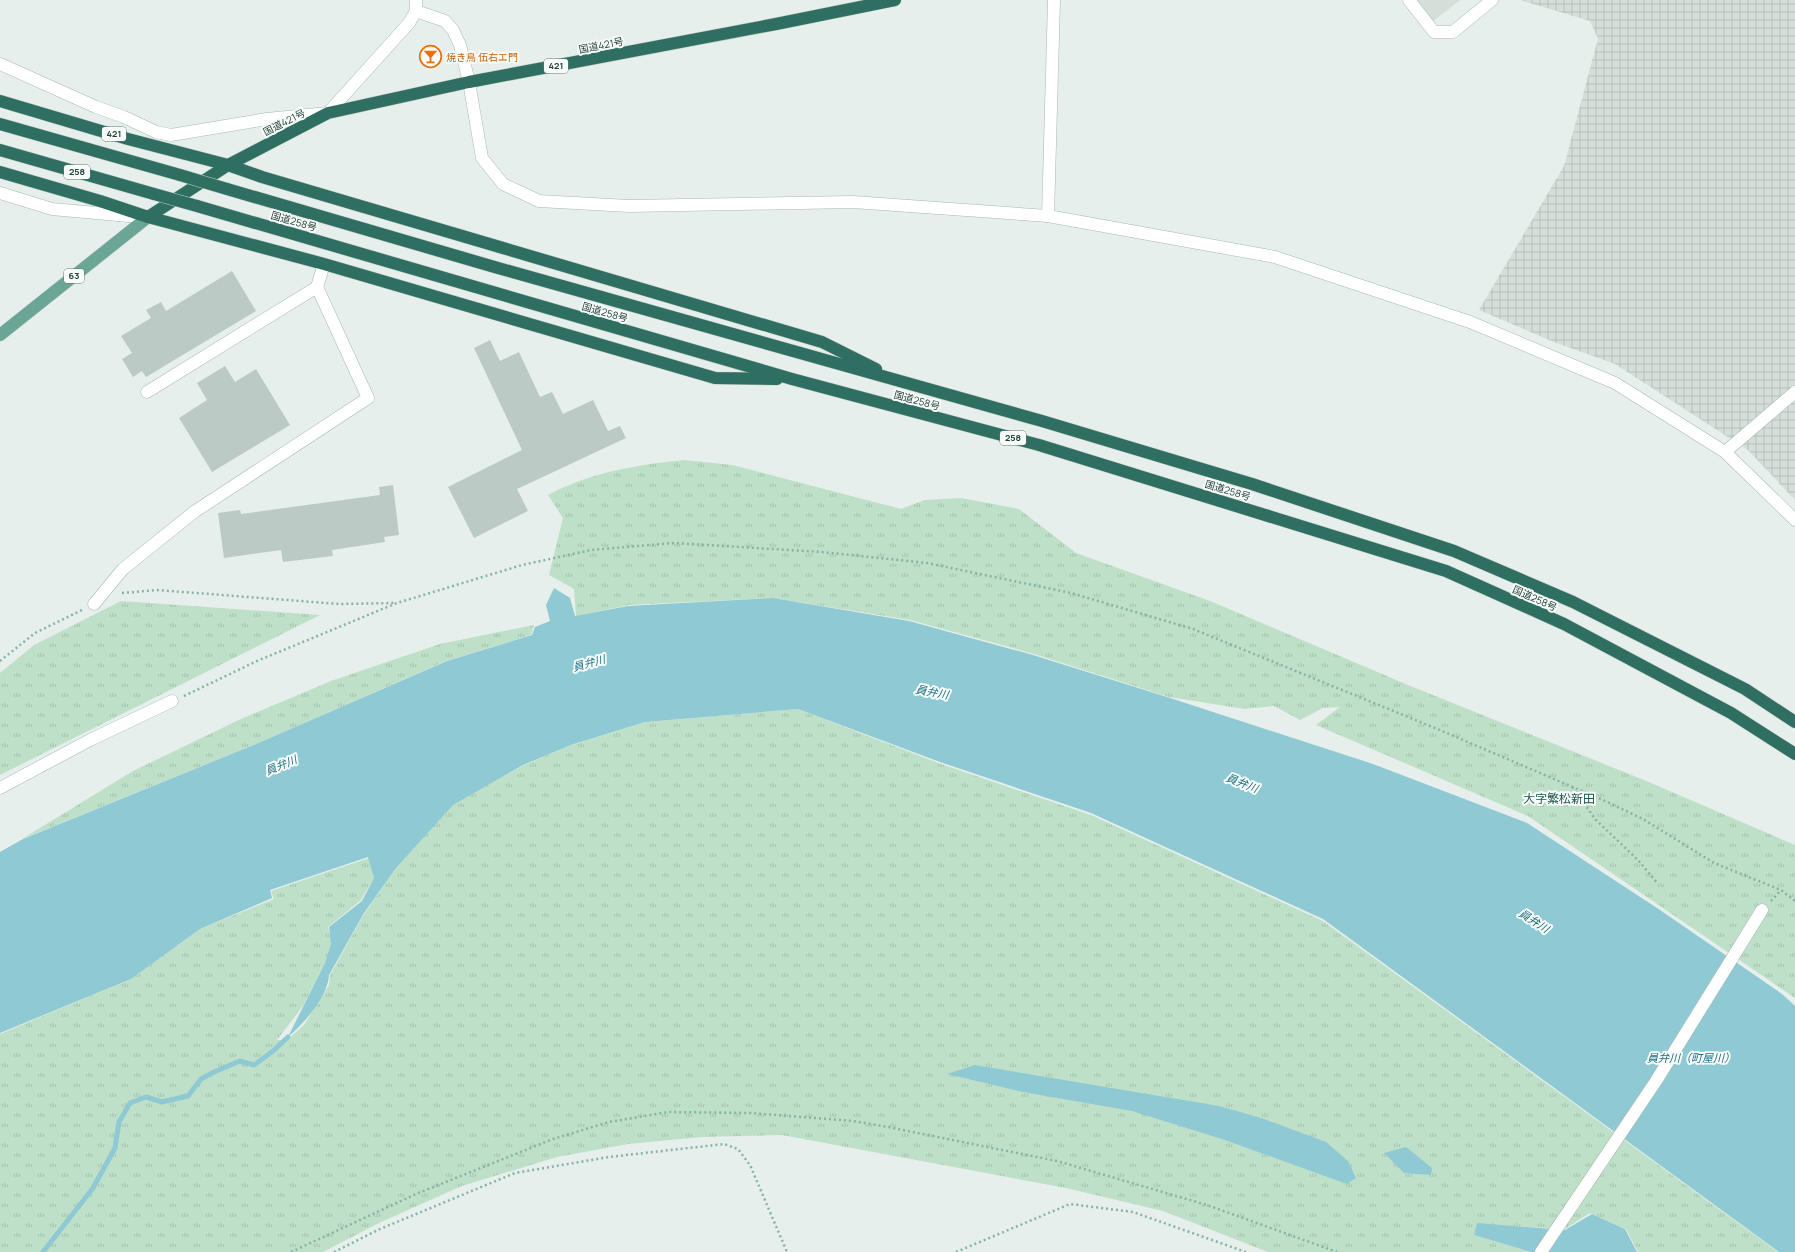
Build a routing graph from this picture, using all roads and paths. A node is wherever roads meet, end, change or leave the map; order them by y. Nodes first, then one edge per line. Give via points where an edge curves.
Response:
1 (895, 0) edge
2 (1054, 0) edge
3 (1409, 0) edge
4 (1492, 0) edge
5 (416, 5) edge
6 (0, 64) edge
7 (469, 82) junction
8 (0, 101) edge
9 (328, 113) junction
10 (0, 124) edge
11 (0, 150) edge
12 (228, 165) junction
13 (0, 172) edge
14 (0, 193) edge
15 (1048, 216) junction
16 (148, 217) junction
17 (324, 264) junction
18 (317, 287) junction
19 (0, 335) edge
20 (792, 379) junction
21 (902, 382) junction
22 (147, 392) dead end
23 (1795, 392) edge
24 (1725, 452) junction
25 (1795, 520) edge
26 (120, 593) dead end
27 (397, 603) junction
28 (94, 604) joint
29 (0, 661) edge
30 (172, 701) joint
31 (1795, 722) edge
32 (1795, 754) edge
33 (1572, 787) junction
34 (0, 788) edge
35 (1658, 884) dead end
36 (1795, 901) edge
37 (1762, 910) dead end
38 (291, 1252) edge
39 (334, 1252) edge
40 (787, 1252) edge
41 (956, 1252) edge
42 (1246, 1252) edge
43 (1337, 1252) edge
44 (1541, 1252) edge

1 - 7 highway, 国道421号 / 421
2 - 15 street
3 - 4 street via 1434,32 1453,32
5 - 7 street via 445,21 453,30 460,45
5 - 9 street via 409,23
6 - 9 street via 156,132 171,135 267,119
7 - 9 highway, 国道421号 / 421
7 - 15 street via 482,158 503,184 539,201 629,206 853,202
8 - 12 highway, 421
9 - 12 highway, 国道421号 / 421
10 - 21 highway, 国道258号 / 258, bridge
11 - 20 highway, 国道258号 / 258, bridge
12 - 16 highway, 国道421号 / 421
12 - 21 highway via 822,342
13 - 16 highway
14 - 16 street via 52,209
15 - 24 street via 1275,257 1470,322 1615,383
16 - 17 highway
16 - 19 main road, 63
17 - 18 street
17 - 20 highway via 715,378
18 - 22 street
18 - 28 street via 368,398 194,512 123,569
20 - 32 highway, 国道258号 / 258 via 1038,445 1446,571 1564,624 1731,713
21 - 31 highway, 国道258号 / 258 via 1245,482 1454,551 1573,602 1745,689
23 - 24 street
24 - 25 street
26 - 27 path via 156,590 339,604
27 - 30 path via 257,661
27 - 33 path via 522,565 592,550 674,543 822,552 927,563 1071,593 1192,629 1421,722
28 - 29 path via 35,633
30 - 34 street via 90,740
33 - 35 path via 1596,820 1638,860
33 - 36 path via 1643,819 1714,863 1781,890
37 - 44 street via 1656,1081
38 - 43 path via 416,1194 553,1139 609,1122 668,1112 751,1113 888,1126 1050,1160 1207,1205
39 - 40 path via 380,1229 515,1173 609,1157 724,1144 738,1149 750,1165
41 - 42 path via 1070,1204 1133,1212

